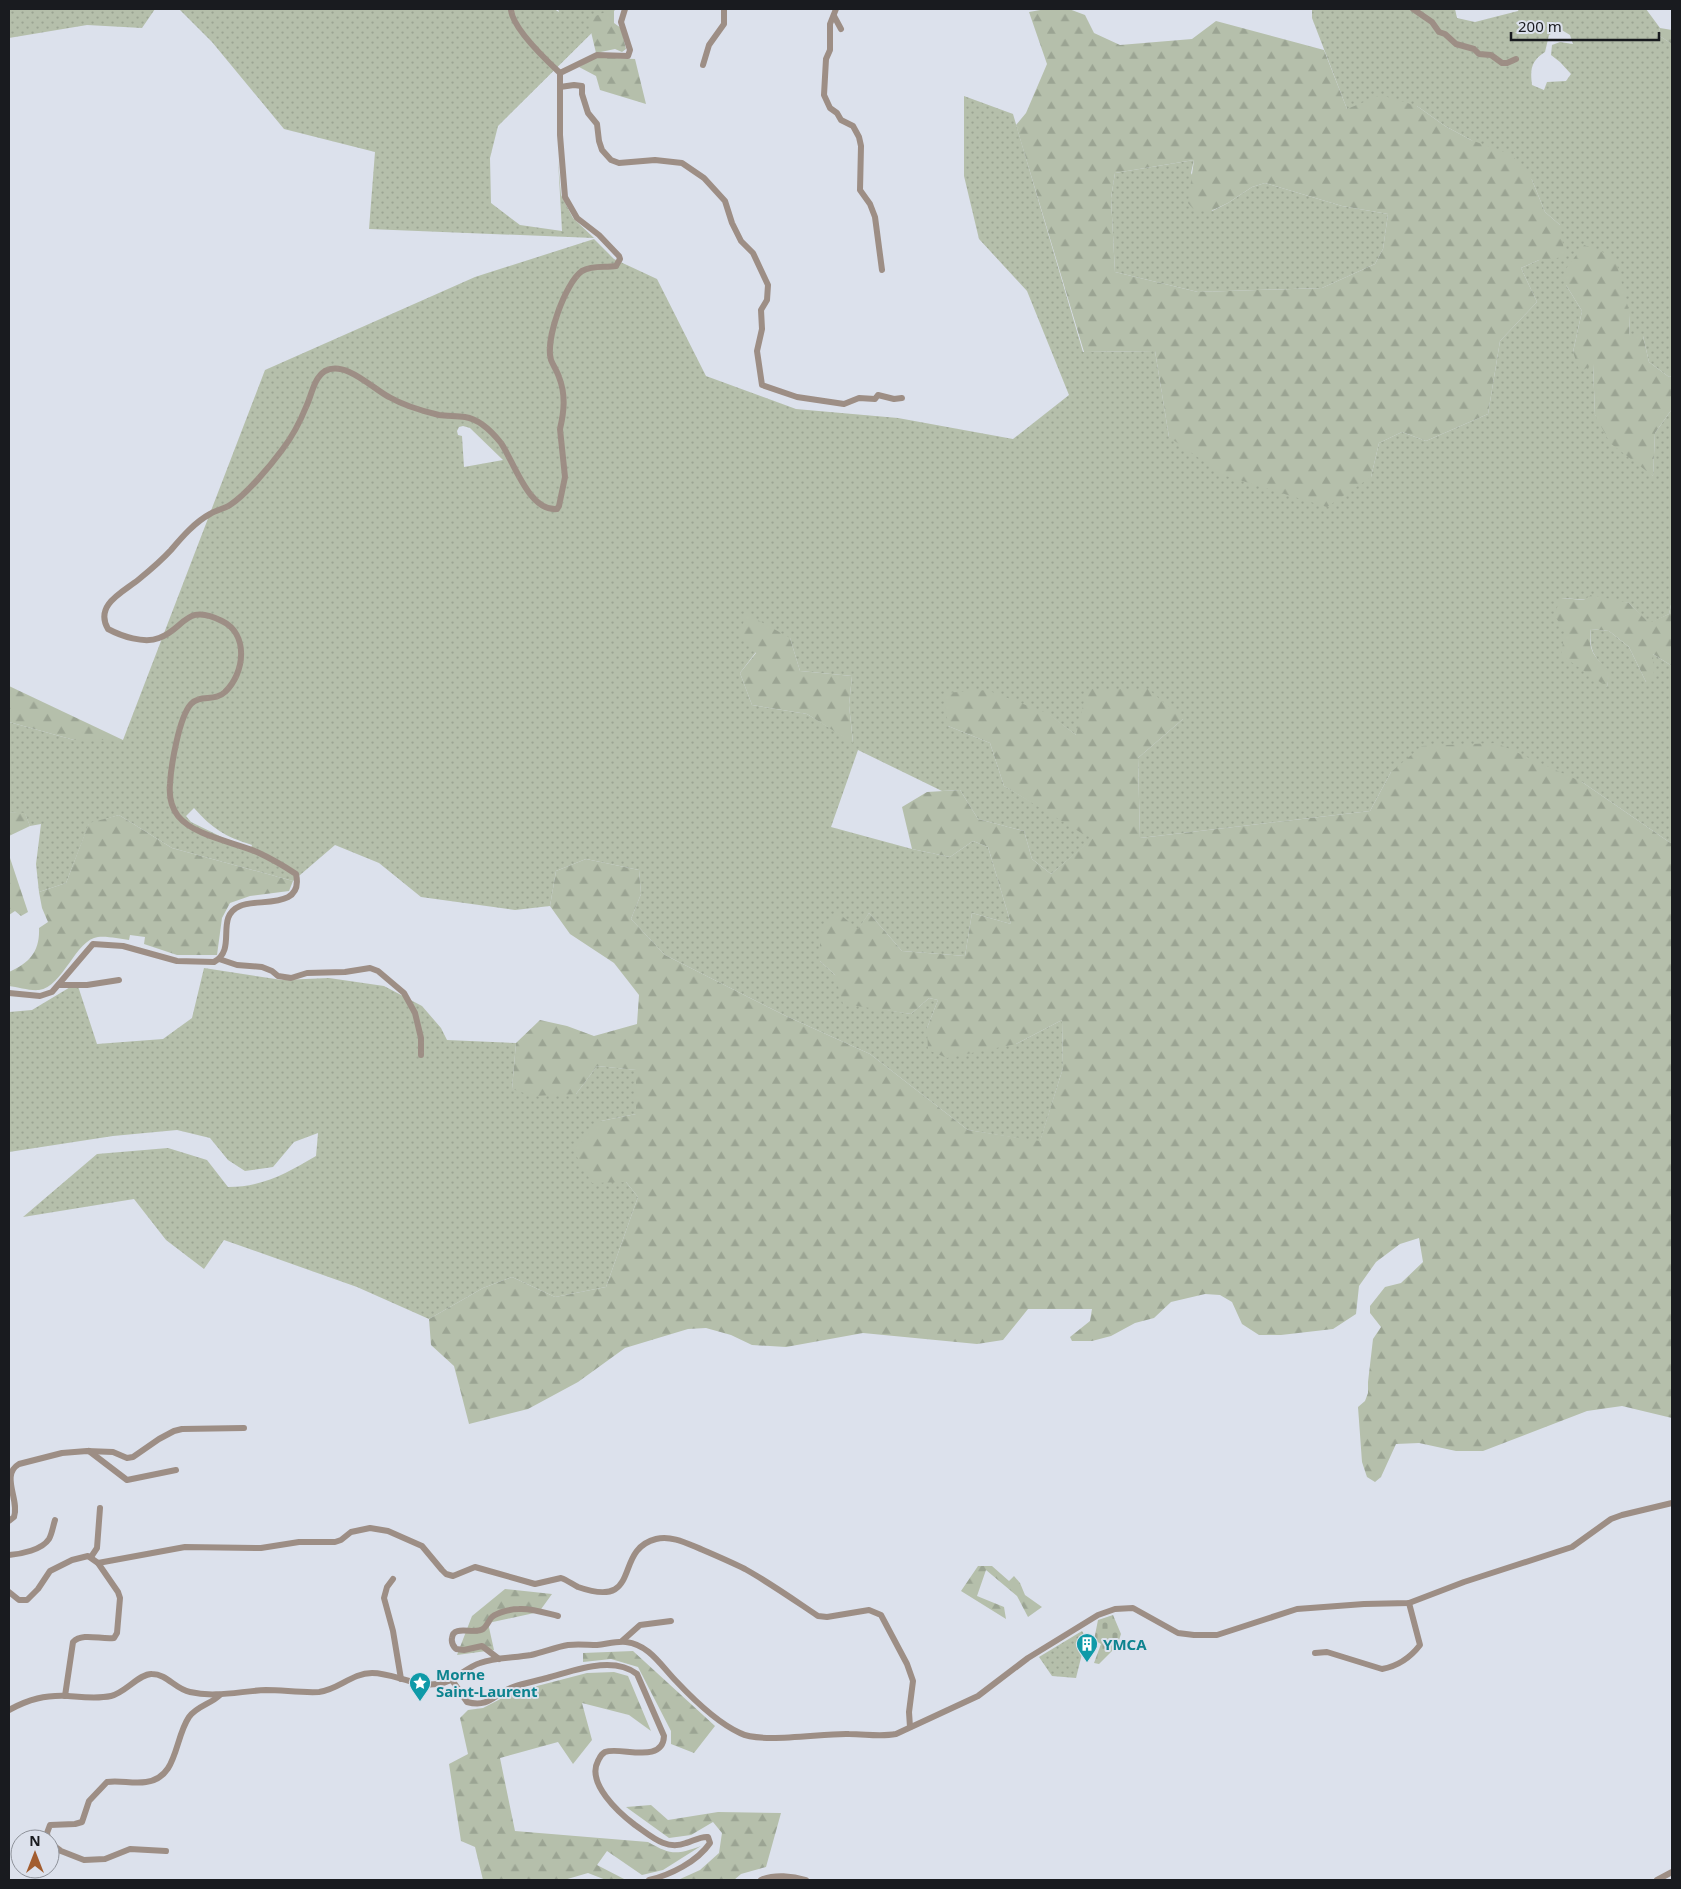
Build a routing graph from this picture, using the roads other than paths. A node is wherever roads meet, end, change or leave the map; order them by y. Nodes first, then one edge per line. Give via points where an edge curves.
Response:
1 (625, 9) edge
2 (724, 9) edge
3 (1413, 9) edge
4 (511, 10) dead end
5 (835, 12) edge
6 (841, 29) dead end
7 (1516, 60) dead end
8 (703, 65) dead end
9 (560, 73) junction
10 (560, 88) junction
11 (882, 270) dead end
12 (902, 398) dead end
13 (219, 959) junction
14 (119, 980) dead end
15 (59, 985) junction
16 (9, 993) edge
17 (421, 1055) dead end
18 (244, 1428) dead end
19 (89, 1451) junction
20 (176, 1470) dead end
21 (1672, 1503) edge
22 (100, 1508) dead end
23 (55, 1520) dead end
24 (9, 1521) edge
25 (9, 1555) edge
26 (90, 1558) junction
27 (98, 1563) junction
28 (393, 1579) dead end
29 (9, 1592) edge
30 (1409, 1603) junction
31 (558, 1616) dead end
32 (671, 1621) dead end
33 (622, 1641) junction
34 (1315, 1653) dead end
35 (499, 1659) junction
36 (401, 1679) junction
37 (452, 1680) junction
38 (220, 1695) junction
39 (65, 1696) junction
40 (9, 1710) edge
41 (910, 1727) junction
42 (49, 1829) edge
43 (60, 1849) edge
44 (166, 1851) dead end
45 (1672, 1872) edge
46 (649, 1880) edge
47 (761, 1880) edge
48 (806, 1880) edge
49 (1657, 1880) edge

1 - 9 street via 621,22 630,50 628,56 597,55
2 - 8 street via 724,24 709,45
3 - 7 street via 1464,48 1491,55 1502,63
4 - 9 street via 530,42
5 - 6 street
5 - 11 street via 830,24 824,94 830,108 841,120 853,126 862,146 860,190 875,217
9 - 10 street
10 - 12 street via 582,86 588,113 597,124 602,150 611,160 619,163 655,160 682,163 704,178 725,201 732,223 752,253 768,289 761,310 762,329 757,351 762,386 797,397 844,404 878,395
10 - 13 street via 565,198 577,218 599,235 620,259 616,266 590,268 574,279 552,337 551,360 561,382 564,408 560,429 565,477 557,509 547,508 535,499 500,443 475,420 405,404 350,372 332,369 316,380 307,406 283,449 240,497 200,521 163,559 120,592 105,610 108,629 123,635 158,638 182,620 204,615 232,627 241,642 238,671 231,685 214,698 192,702 186,710 170,784 173,808 186,824 257,852 288,868 298,880 294,892 280,901 248,904 233,911 226,924 227,943
13 - 15 street via 214,962 177,961 123,946 93,944
13 - 17 street via 237,965 262,967 278,976 291,978 307,972 370,968 378,971 404,993 415,1013
14 - 15 street
15 - 16 street via 52,992 40,996
18 - 19 street via 174,1431 127,1458 113,1452
19 - 20 street via 126,1480
19 - 24 street via 62,1453 14,1467 9,1482 16,1506
21 - 30 street via 1622,1514 1572,1547
22 - 26 street via 97,1548
23 - 25 street via 45,1543 26,1552
26 - 27 street
26 - 29 street via 79,1557 50,1571 27,1600 20,1600
27 - 39 street via 120,1598 117,1633 114,1638 105,1640 86,1637 73,1642
27 - 41 street via 185,1547 261,1548 299,1542 335,1542 358,1529 379,1528 422,1546 446,1574 453,1576 475,1567 536,1584 561,1578 577,1586 609,1593 623,1582 629,1564 646,1543 656,1539 678,1540 743,1568 818,1616 869,1610 881,1615 908,1664 913,1681
28 - 36 street via 386,1587 384,1598
30 - 34 street via 1420,1645 1404,1662 1382,1669 1327,1652
30 - 41 street via 1297,1609 1218,1635 1178,1633 1133,1608 1114,1609 1098,1615 1028,1658 978,1696
31 - 35 street via 519,1608 496,1615 480,1631 462,1631 453,1635 452,1643 456,1649 482,1646
32 - 33 street via 640,1626
33 - 35 street via 569,1645
33 - 41 street via 647,1650 700,1704 741,1734 751,1737 885,1736
35 - 37 street via 478,1663
36 - 37 street via 417,1684
36 - 38 street via 364,1673 331,1690 320,1692 265,1690
37 - 46 street via 467,1702 477,1704 494,1699 512,1687 577,1669 615,1666 637,1674 664,1736 664,1743 654,1751 608,1751 602,1754 595,1766 595,1774 606,1797 620,1814 657,1841 681,1846 708,1837 710,1843 692,1860 670,1873
38 - 39 street via 189,1692 160,1675 149,1673 114,1696
38 - 42 street via 189,1717 173,1759 158,1778 138,1783 109,1781 89,1801 82,1822 50,1825
39 - 40 street via 30,1699
43 - 44 street via 90,1861 105,1859 130,1848
45 - 49 street
47 - 48 street via 797,1877

